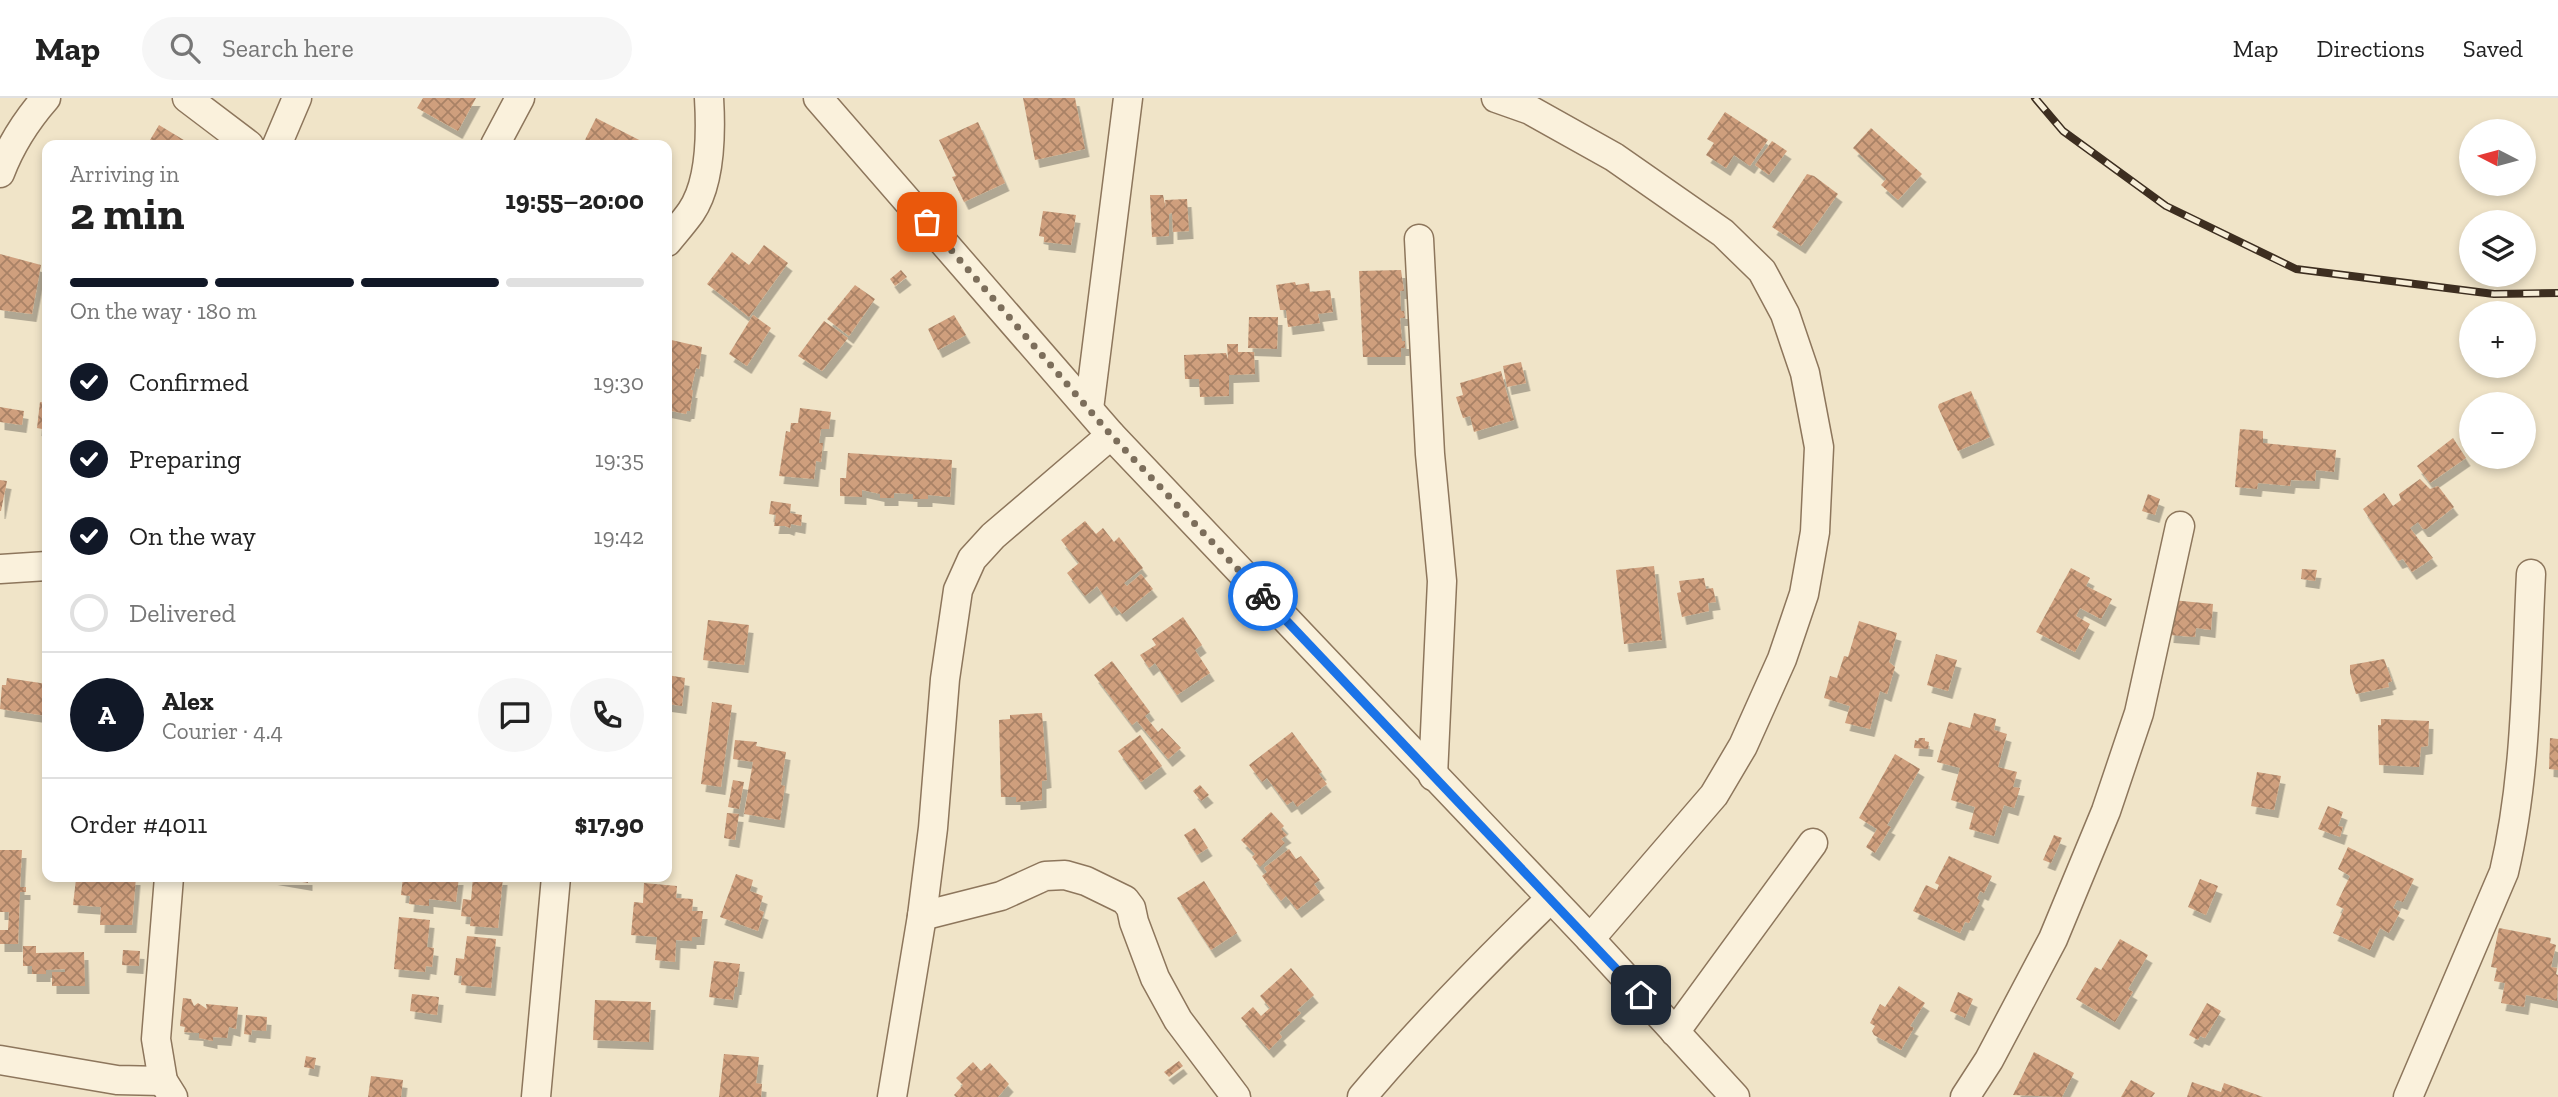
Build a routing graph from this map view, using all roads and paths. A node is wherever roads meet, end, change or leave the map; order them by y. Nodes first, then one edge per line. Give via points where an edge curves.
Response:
1 (46, 98) edge
2 (187, 98) edge
3 (297, 98) edge
4 (520, 98) edge
5 (709, 98) edge
6 (818, 98) edge
7 (1128, 98) edge
8 (1496, 98) edge
9 (242, 140) edge
10 (279, 140) edge
11 (498, 140) edge
12 (0, 173) edge
13 (672, 236) edge
14 (1419, 239) dead end
15 (1089, 409) junction
16 (1111, 435) junction
17 (2180, 526) dead end
18 (42, 566) edge
19 (0, 569) edge
20 (2532, 574) dead end
21 (1433, 776) junction
22 (1812, 843) dead end
23 (169, 882) edge
24 (556, 882) edge
25 (1551, 898) junction
26 (922, 916) junction
27 (1590, 939) junction
28 (1675, 1032) junction
29 (0, 1060) edge
30 (168, 1089) edge
31 (536, 1097) edge
32 (892, 1097) edge
33 (1236, 1097) edge
34 (1362, 1097) edge
35 (1735, 1097) edge
36 (1965, 1097) edge
37 (2408, 1097) edge

1 - 12 street via 20,129
2 - 9 street
3 - 10 street
4 - 11 street
5 - 13 street via 711,139 704,176 693,210
6 - 15 street
7 - 15 street
8 - 27 street via 1530,110 1614,157 1723,233 1762,271 1786,314 1805,373 1819,447 1815,532 1804,594 1782,659 1743,746 1714,795
14 - 21 street via 1442,581
15 - 16 street
16 - 21 street
16 - 26 street via 993,536 972,559 958,590
17 - 36 street via 2139,713 2106,811 2053,939
18 - 19 street
20 - 37 street via 2523,732 2504,872
21 - 25 street
22 - 28 street
23 - 30 street via 156,1039
24 - 31 street
25 - 27 street
25 - 34 street
26 - 32 street
26 - 33 street via 1001,896 1045,876 1065,875 1125,900 1155,978 1178,1020
27 - 28 street
28 - 35 street
29 - 30 street

